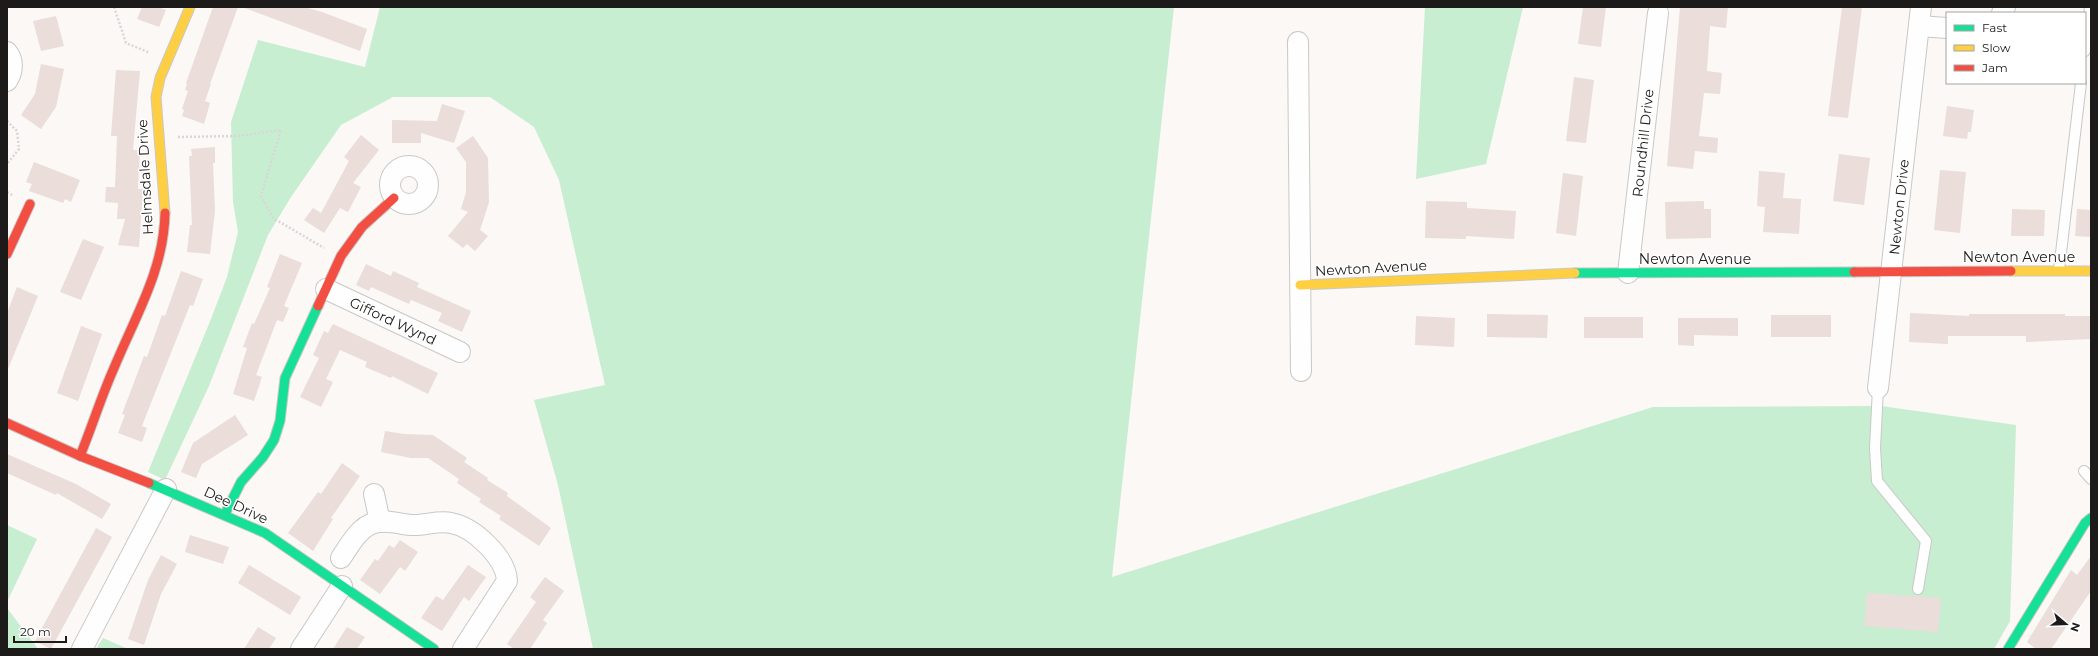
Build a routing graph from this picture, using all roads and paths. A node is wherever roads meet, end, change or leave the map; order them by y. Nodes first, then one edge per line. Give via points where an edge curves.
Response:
1 (114, 7) edge
2 (190, 7) edge
3 (2090, 7) edge
4 (1658, 13) dead end
5 (1920, 16) edge
6 (1946, 28) edge
7 (1298, 42) dead end
8 (2086, 42) edge
9 (7, 52) edge
10 (168, 58) junction
11 (7, 80) edge
12 (2081, 84) edge
13 (7, 121) edge
14 (157, 138) junction
15 (7, 164) edge
16 (394, 198) dead end
17 (30, 204) dead end
18 (322, 247) dead end
19 (7, 254) edge
20 (2059, 270) junction
21 (2091, 271) edge
22 (1892, 272) junction
23 (1628, 273) junction
24 (1300, 285) junction
25 (326, 289) junction
26 (460, 352) dead end
27 (1301, 371) dead end
28 (1878, 388) joint
29 (7, 423) edge
30 (80, 456) junction
31 (166, 489) junction
32 (374, 494) dead end
33 (225, 514) junction
34 (2091, 518) edge
35 (380, 522) junction
36 (341, 558) dead end
37 (342, 586) junction
38 (1918, 588) dead end
39 (82, 649) edge
40 (301, 649) edge
41 (434, 649) edge
42 (463, 649) edge
43 (2008, 649) edge

1 - 10 path via 126,43 148,53
2 - 10 street, Helmsdale Drive
3 - 8 lane
4 - 23 street, Roundhill Drive
5 - 6 street, Newton Drive
5 - 22 street, Newton Drive
7 - 24 street
9 - 11 street via 11,57 12,74
10 - 14 street, Helmsdale Drive via 156,97
12 - 20 lane
13 - 15 path via 17,131 19,149
14 - 18 path via 238,136 281,130 261,196 273,218
14 - 30 street, Helmsdale Drive via 164,216 163,240 157,268 147,300 113,369
16 - 25 street via 362,227 341,256
17 - 19 street
20 - 21 street, Newton Avenue
20 - 22 street, Newton Avenue
22 - 23 street, Newton Avenue
22 - 28 street, Newton Drive
23 - 24 street, Newton Avenue
24 - 27 street
25 - 26 street, Gifford Wynd
25 - 33 street via 285,378 280,421 274,440 241,482
28 - 38 lane via 1875,448 1877,481 1926,541
29 - 30 street, Dee Drive
30 - 31 street, Dee Drive
31 - 33 street, Dee Drive
31 - 39 street
32 - 35 street
33 - 37 street, Dee Drive via 265,533
34 - 43 street via 2085,523
35 - 36 street via 362,530
35 - 42 street via 415,525 451,522 462,526 487,545 504,564 507,581
37 - 40 street
37 - 41 street, Dee Drive

